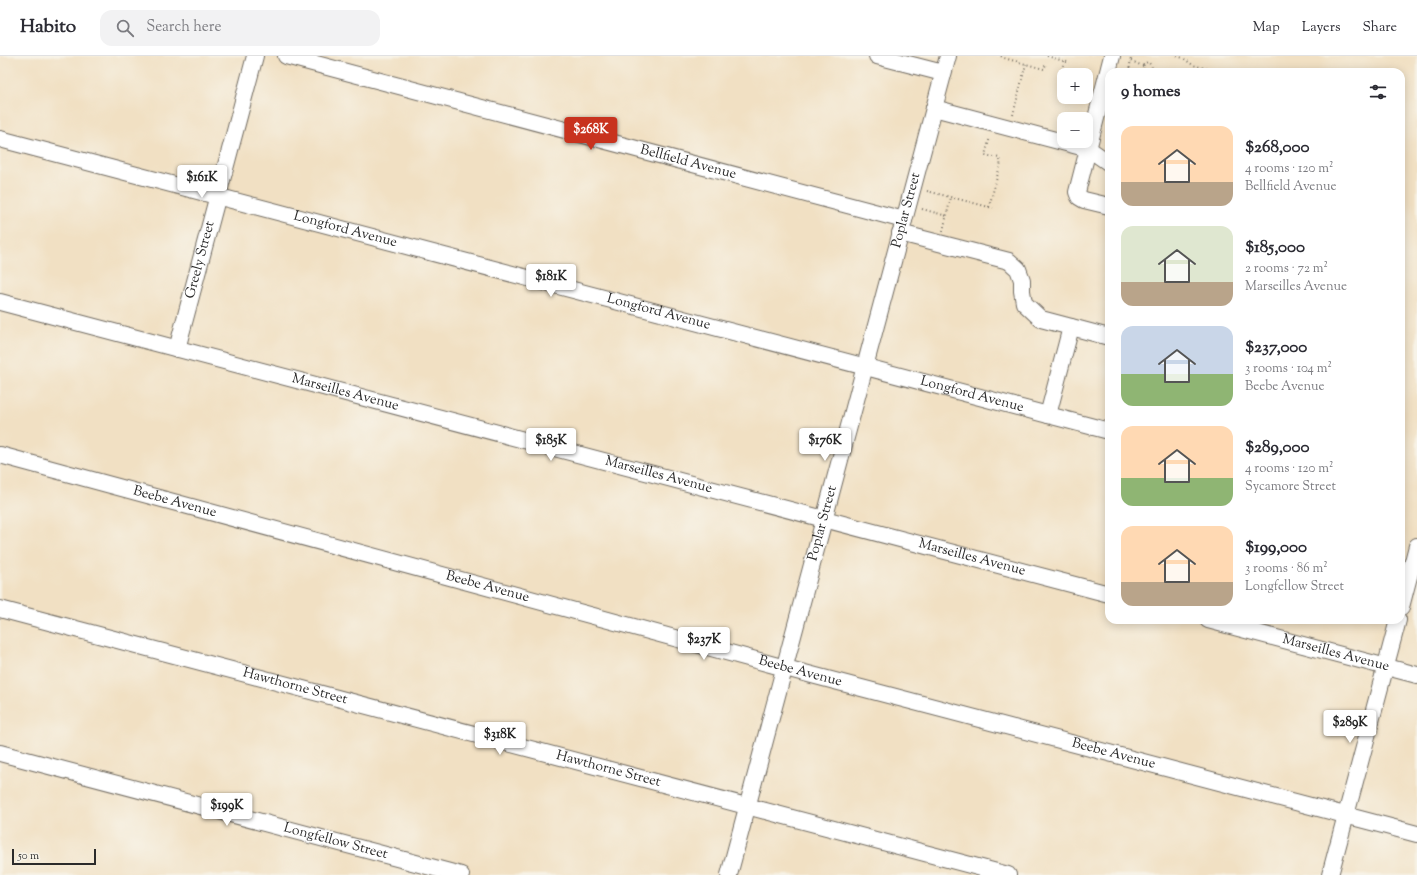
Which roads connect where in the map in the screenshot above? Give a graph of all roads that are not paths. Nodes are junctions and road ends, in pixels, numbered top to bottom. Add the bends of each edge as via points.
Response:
1 (255, 56) edge
2 (286, 56) edge
3 (877, 56) edge
4 (948, 56) edge
5 (1112, 56) edge
6 (1109, 68) edge
7 (943, 74) junction
8 (1105, 84) edge
9 (934, 108) junction
10 (0, 139) edge
11 (1089, 149) junction
12 (1105, 160) edge
13 (218, 196) junction
14 (1105, 205) edge
15 (902, 226) junction
16 (0, 302) edge
17 (1071, 328) junction
18 (1105, 337) edge
19 (177, 349) junction
20 (864, 366) junction
21 (1048, 415) junction
22 (1105, 430) edge
23 (0, 455) edge
24 (824, 519) junction
25 (1417, 546) edge
26 (1405, 592) edge
27 (1105, 593) edge
28 (0, 609) edge
29 (1223, 624) edge
30 (1397, 624) edge
31 (1385, 667) junction
32 (784, 668) junction
33 (1417, 675) edge
34 (0, 753) edge
35 (748, 806) junction
36 (1346, 815) junction
37 (1417, 834) edge
38 (462, 875) edge
39 (729, 875) edge
40 (1008, 875) edge
41 (1330, 875) edge

1 - 13 street, Greely Street
2 - 15 street, Bellfield Avenue
3 - 7 street
4 - 7 street, Poplar Street
5 - 6 street
7 - 9 street, Poplar Street
8 - 11 street
9 - 11 street
9 - 15 street, Poplar Street
10 - 13 street, Longford Avenue
11 - 12 street
11 - 14 street via 1077,192 1084,200
13 - 19 street, Greely Street
13 - 20 street, Longford Avenue
15 - 17 street, Bellfield Avenue via 1009,261 1018,269 1022,280 1024,303 1041,319
15 - 20 street, Poplar Street
16 - 19 street, Marseilles Avenue
17 - 18 street, Bellfield Avenue
17 - 21 street
19 - 24 street, Marseilles Avenue
20 - 21 street, Longford Avenue
20 - 24 street, Poplar Street
21 - 22 street, Longford Avenue
23 - 32 street, Beebe Avenue
24 - 27 street, Marseilles Avenue
24 - 32 street, Poplar Street
25 - 26 street
28 - 35 street, Hawthorne Street
29 - 31 street, Marseilles Avenue
30 - 31 street
31 - 33 street, Marseilles Avenue
31 - 36 street
32 - 35 street, Poplar Street
32 - 36 street, Beebe Avenue
34 - 38 street, Longfellow Street
35 - 39 street, Poplar Street
35 - 40 street, Hawthorne Street
36 - 37 street, Beebe Avenue
36 - 41 street

